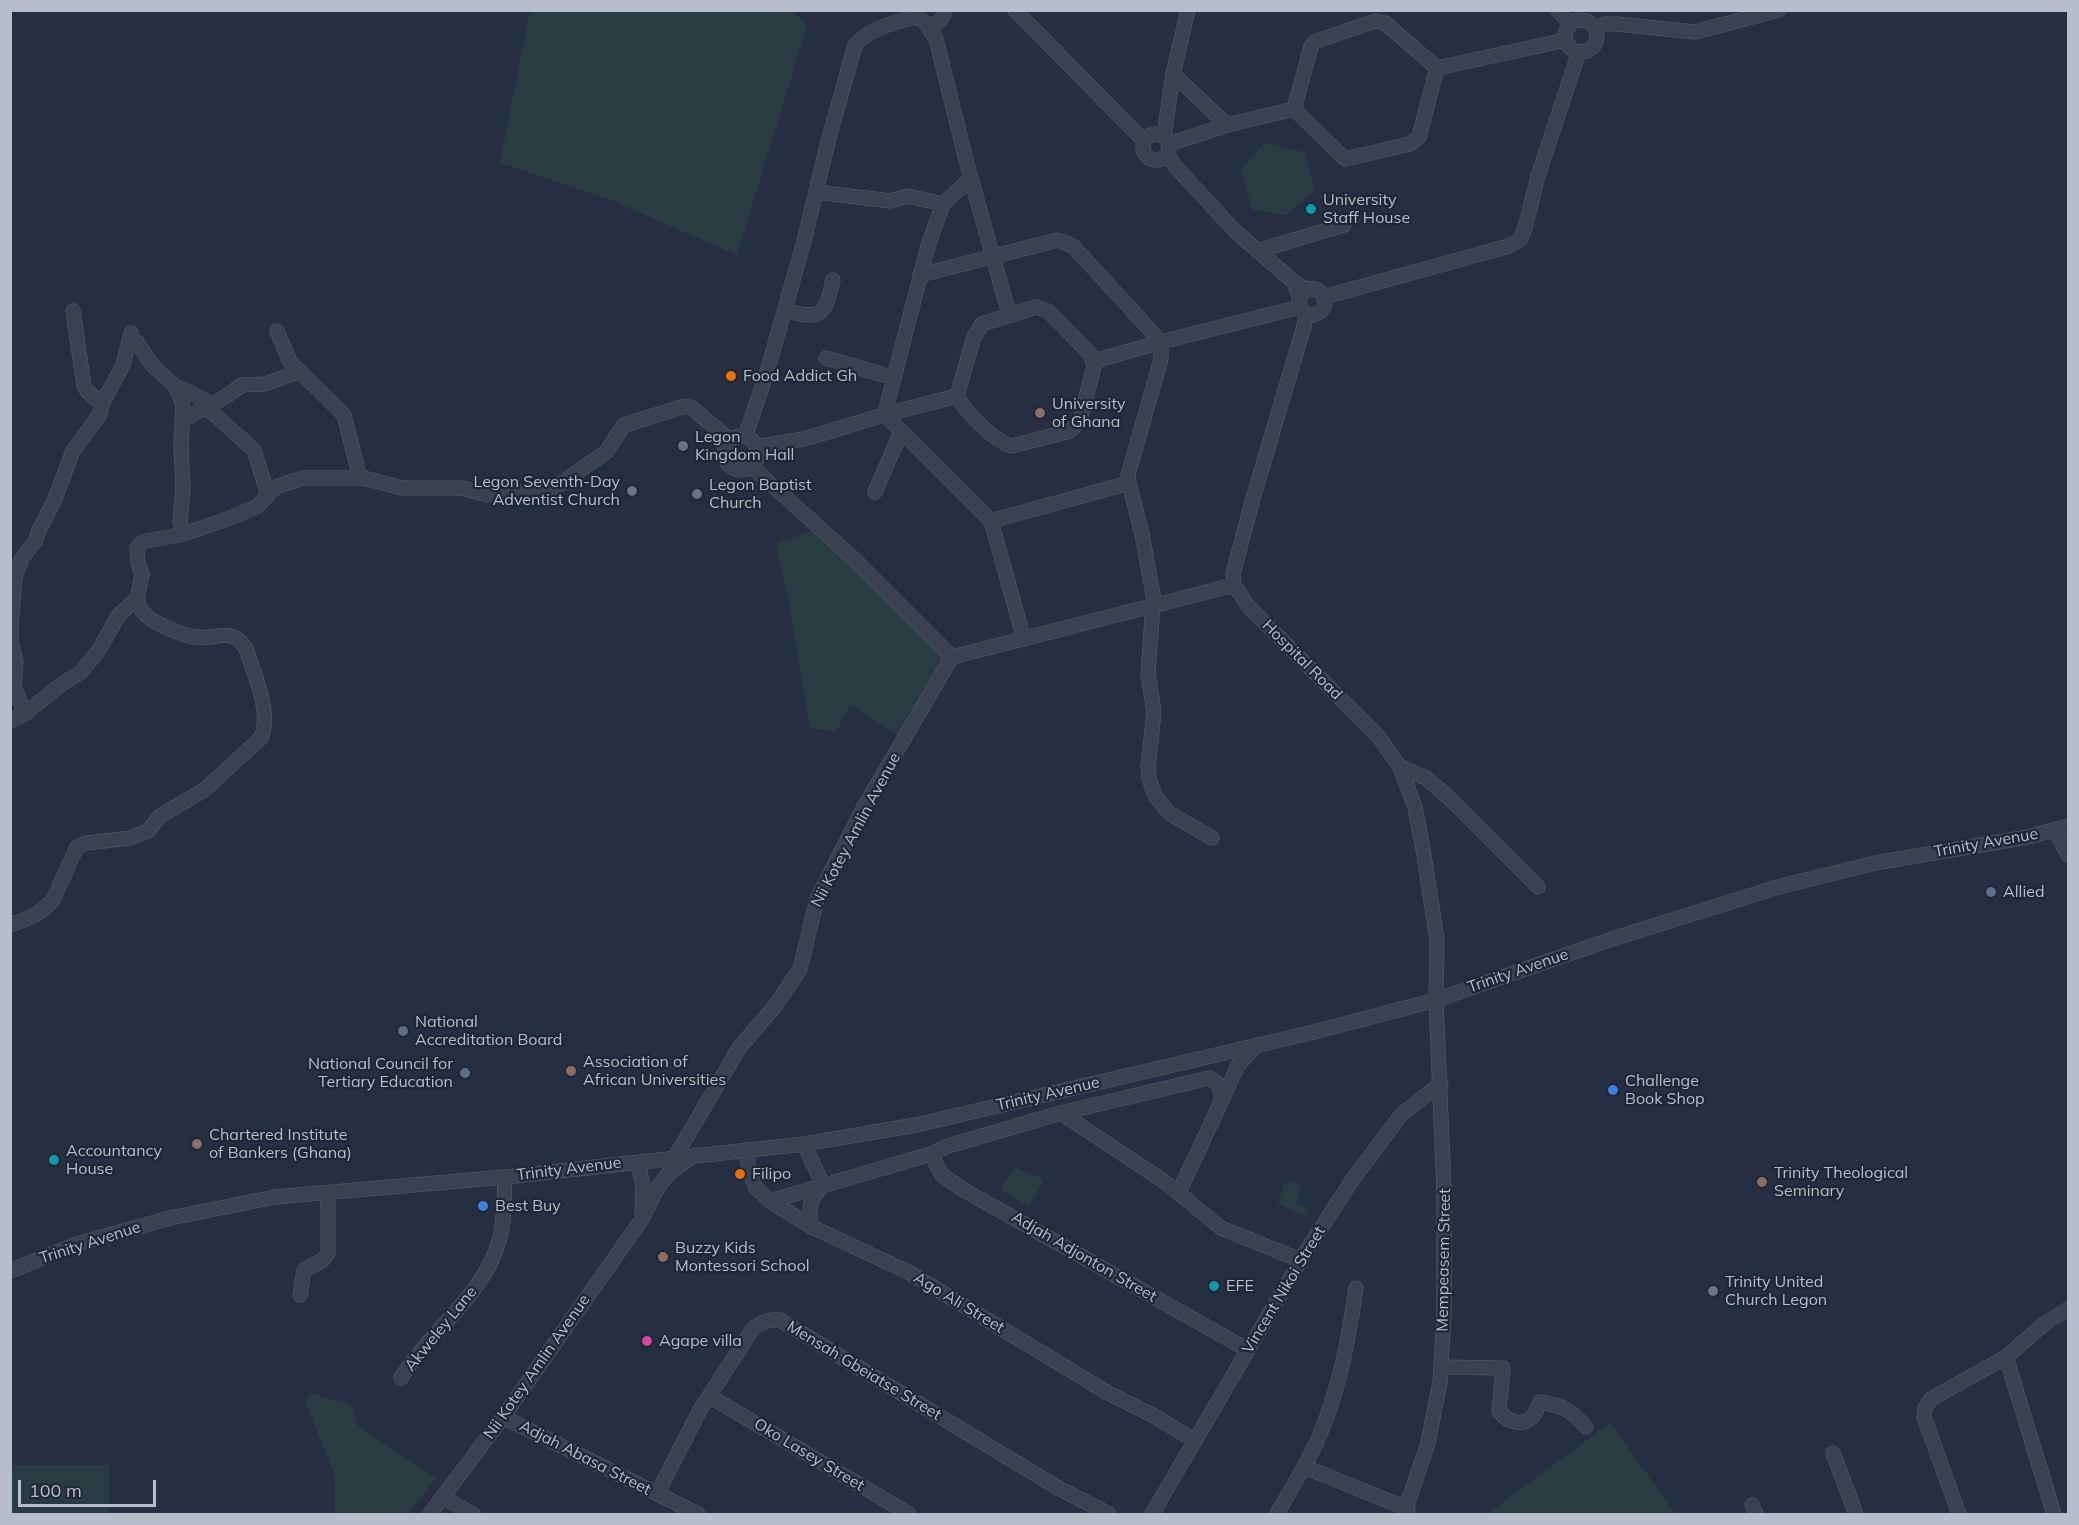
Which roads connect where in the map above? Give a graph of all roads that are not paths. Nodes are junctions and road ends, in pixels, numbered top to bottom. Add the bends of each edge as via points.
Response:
1 (1015, 10) edge
2 (1188, 10) edge
3 (1557, 10) edge
4 (1779, 10) edge
5 (934, 15) edge
6 (1592, 20) edge
7 (1571, 24) junction
8 (1566, 40) junction
9 (1579, 52) junction
10 (1437, 68) junction
11 (1173, 74) junction
12 (1294, 109) junction
13 (1227, 125) junction
14 (1161, 148) junction
15 (971, 178) junction
16 (816, 192) junction
17 (944, 204) junction
18 (1344, 225) dead end
19 (1257, 250) junction
20 (992, 255) junction
21 (920, 274) junction
22 (833, 280) dead end
23 (1324, 297) junction
24 (1305, 308) junction
25 (784, 310) junction
26 (73, 311) dead end
27 (1010, 315) junction
28 (277, 331) dead end
29 (1161, 342) junction
30 (826, 358) dead end
31 (1094, 361) junction
32 (300, 370) junction
33 (894, 378) junction
34 (176, 387) junction
35 (957, 396) junction
36 (102, 404) junction
37 (208, 405) junction
38 (887, 414) junction
39 (183, 420) junction
40 (901, 432) junction
41 (745, 437) junction
42 (730, 440) junction
43 (756, 447) junction
44 (751, 466) junction
45 (360, 478) junction
46 (1130, 483) junction
47 (875, 492) dead end
48 (268, 495) junction
49 (991, 521) junction
50 (184, 534) junction
51 (1234, 585) junction
52 (137, 597) junction
53 (1154, 605) junction
54 (1024, 639) junction
55 (952, 657) junction
56 (25, 714) junction
57 (10, 722) edge
58 (1400, 767) junction
59 (2068, 826) edge
60 (2055, 831) junction
61 (1212, 838) dead end
62 (2068, 855) edge
63 (1538, 887) dead end
64 (10, 925) edge
65 (1436, 1000) junction
66 (1257, 1045) junction
67 (1238, 1065) junction
68 (1213, 1080) junction
69 (1441, 1083) junction
70 (1221, 1102) junction
71 (1061, 1113) junction
72 (804, 1144) junction
73 (746, 1150) junction
74 (696, 1154) junction
75 (931, 1154) junction
76 (675, 1157) junction
77 (638, 1162) junction
78 (505, 1177) junction
79 (823, 1185) junction
80 (328, 1192) junction
81 (1179, 1192) junction
82 (770, 1201) junction
83 (642, 1219) junction
84 (812, 1227) junction
85 (1300, 1260) junction
86 (10, 1271) edge
87 (1356, 1288) dead end
88 (300, 1295) dead end
89 (2068, 1310) edge
90 (1248, 1350) junction
91 (2006, 1357) junction
92 (1441, 1367) junction
93 (401, 1378) dead end
94 (709, 1396) junction
95 (503, 1417) junction
96 (1586, 1427) dead end
97 (1194, 1440) junction
98 (1833, 1453) dead end
99 (1305, 1467) junction
100 (657, 1494) junction
101 (442, 1497) junction
102 (1406, 1512) edge
103 (430, 1515) edge
104 (473, 1515) edge
105 (698, 1515) edge
106 (909, 1515) edge
107 (1109, 1515) edge
108 (1152, 1515) edge
109 (1277, 1515) edge
110 (1856, 1515) edge
111 (1959, 1515) edge
112 (2054, 1515) edge

1 - 14 street via 1134,130
2 - 11 street
3 - 7 street
4 - 6 street via 1695,32
5 - 15 street via 936,39
5 - 16 street via 874,29 855,45
6 - 7 street
6 - 9 street via 1597,36 1594,45
7 - 8 street
8 - 9 street
8 - 10 street
9 - 23 street via 1520,240
10 - 12 street via 1384,23 1376,21 1314,42
10 - 12 street via 1419,137 1410,144 1345,159
11 - 13 street
11 - 14 street
12 - 13 street
13 - 14 street
14 - 19 street
15 - 17 street
15 - 20 street
16 - 17 street via 890,201 908,196
16 - 25 street
17 - 21 street
18 - 19 street
19 - 24 street via 1294,282
20 - 21 street
20 - 27 street
20 - 29 street via 1058,240 1066,242
21 - 33 street
22 - 25 street via 820,313
23 - 24 street via 1319,290
23 - 24 street via 1322,311
24 - 29 street
24 - 51 street via 1238,552
25 - 41 street
26 - 36 street via 84,386
27 - 31 street via 1036,307 1048,311
27 - 35 street via 982,324 978,330
28 - 32 street via 286,356
29 - 31 street
29 - 46 street via 1161,359 1128,475
30 - 33 street
31 - 35 street via 1076,426 1020,444 1002,443 966,411
32 - 37 street via 265,384 242,385
32 - 45 street via 344,415
33 - 38 street
34 - 36 street via 152,365 134,337
34 - 37 street
34 - 39 street
35 - 38 street
36 - 56 street via 100,414 73,451 54,501 15,577 11,626 16,662 14,686
37 - 39 street
37 - 48 street via 254,450
38 - 40 street
38 - 43 street via 804,440
39 - 50 street via 180,522
40 - 47 street
40 - 49 street
41 - 42 street
41 - 43 street
42 - 44 street via 725,448 728,464 736,469
42 - 45 street via 692,408 679,407 624,425 606,452 545,495 514,490 487,495 462,488 402,488
43 - 44 street via 757,457
44 - 55 street via 853,558
45 - 48 street via 303,478 278,486
46 - 49 street
46 - 53 street
48 - 50 street via 254,508
49 - 54 street
50 - 52 street via 142,542 137,548 142,575
51 - 53 street
51 - 58 street, Hospital Road via 1249,607 1378,736
52 - 56 street via 118,616 88,665
52 - 64 street via 142,612 158,624 194,637 230,635 241,641 263,702 261,738 204,790 160,816 148,831 77,847 47,907
53 - 54 street
53 - 61 street via 1148,674 1154,712 1149,778 1155,796 1169,813
54 - 55 street
55 - 76 street, Nii Kotey Amlin Avenue via 865,805 817,899 800,969 740,1048
56 - 57 street
58 - 63 street via 1426,778 1447,796
58 - 65 street, Hospital Road via 1415,807 1429,884 1437,940
59 - 60 street, Trinity Avenue
60 - 62 street
60 - 65 street, Trinity Avenue via 1875,863 1768,890
65 - 66 street, Trinity Avenue
65 - 69 street, Mempeasem Street
66 - 67 street
66 - 72 street, Trinity Avenue via 916,1125
67 - 68 street
67 - 70 street
68 - 70 street via 1222,1091
68 - 71 street
69 - 85 street, Vincent Nikoi Street via 1401,1115
69 - 92 street, Mempeasem Street
70 - 81 street
71 - 75 street
71 - 81 street
72 - 73 street, Trinity Avenue
72 - 79 street
73 - 74 street, Trinity Avenue
73 - 82 street, Ago Ali Street via 756,1188
74 - 76 street, Trinity Avenue
74 - 83 street, Nii Kotey Amlin Avenue via 658,1186
75 - 79 street
75 - 90 street, Adjah Adjonton Street via 942,1175 962,1190
76 - 77 street, Trinity Avenue
77 - 78 street, Trinity Avenue
77 - 83 street via 643,1186
78 - 80 street, Trinity Avenue
78 - 93 street, Akweley Lane via 502,1231 494,1256 475,1289 412,1360
79 - 82 street
79 - 84 street via 811,1199
80 - 86 street, Trinity Avenue via 275,1197 170,1218 77,1244
80 - 88 street via 328,1253 304,1270
81 - 85 street via 1221,1228
82 - 84 street, Ago Ali Street
83 - 95 street, Nii Kotey Amlin Avenue
84 - 97 street, Ago Ali Street via 910,1273 1108,1394
85 - 90 street, Vincent Nikoi Street
87 - 99 street via 1336,1388
89 - 91 street via 2044,1324
90 - 97 street, Vincent Nikoi Street
91 - 111 street via 1931,1400 1925,1408 1924,1417
91 - 112 street
92 - 96 street via 1503,1368 1499,1411 1504,1418 1517,1423 1528,1420 1535,1415 1540,1402 1563,1406
92 - 102 street, Mempeasem Street via 1428,1443
94 - 100 street, Mensah Gbeiatse Street
94 - 106 street, Oko Lasey Street
94 - 107 street, Mensah Gbeiatse Street via 758,1324 780,1320
95 - 100 street, Adjah Abasa Street
95 - 101 street, Nii Kotey Amlin Avenue
97 - 108 street, Vincent Nikoi Street
98 - 110 street
99 - 102 street
99 - 109 street
100 - 105 street, Adjah Abasa Street
101 - 103 street, Nii Kotey Amlin Avenue
101 - 104 street

